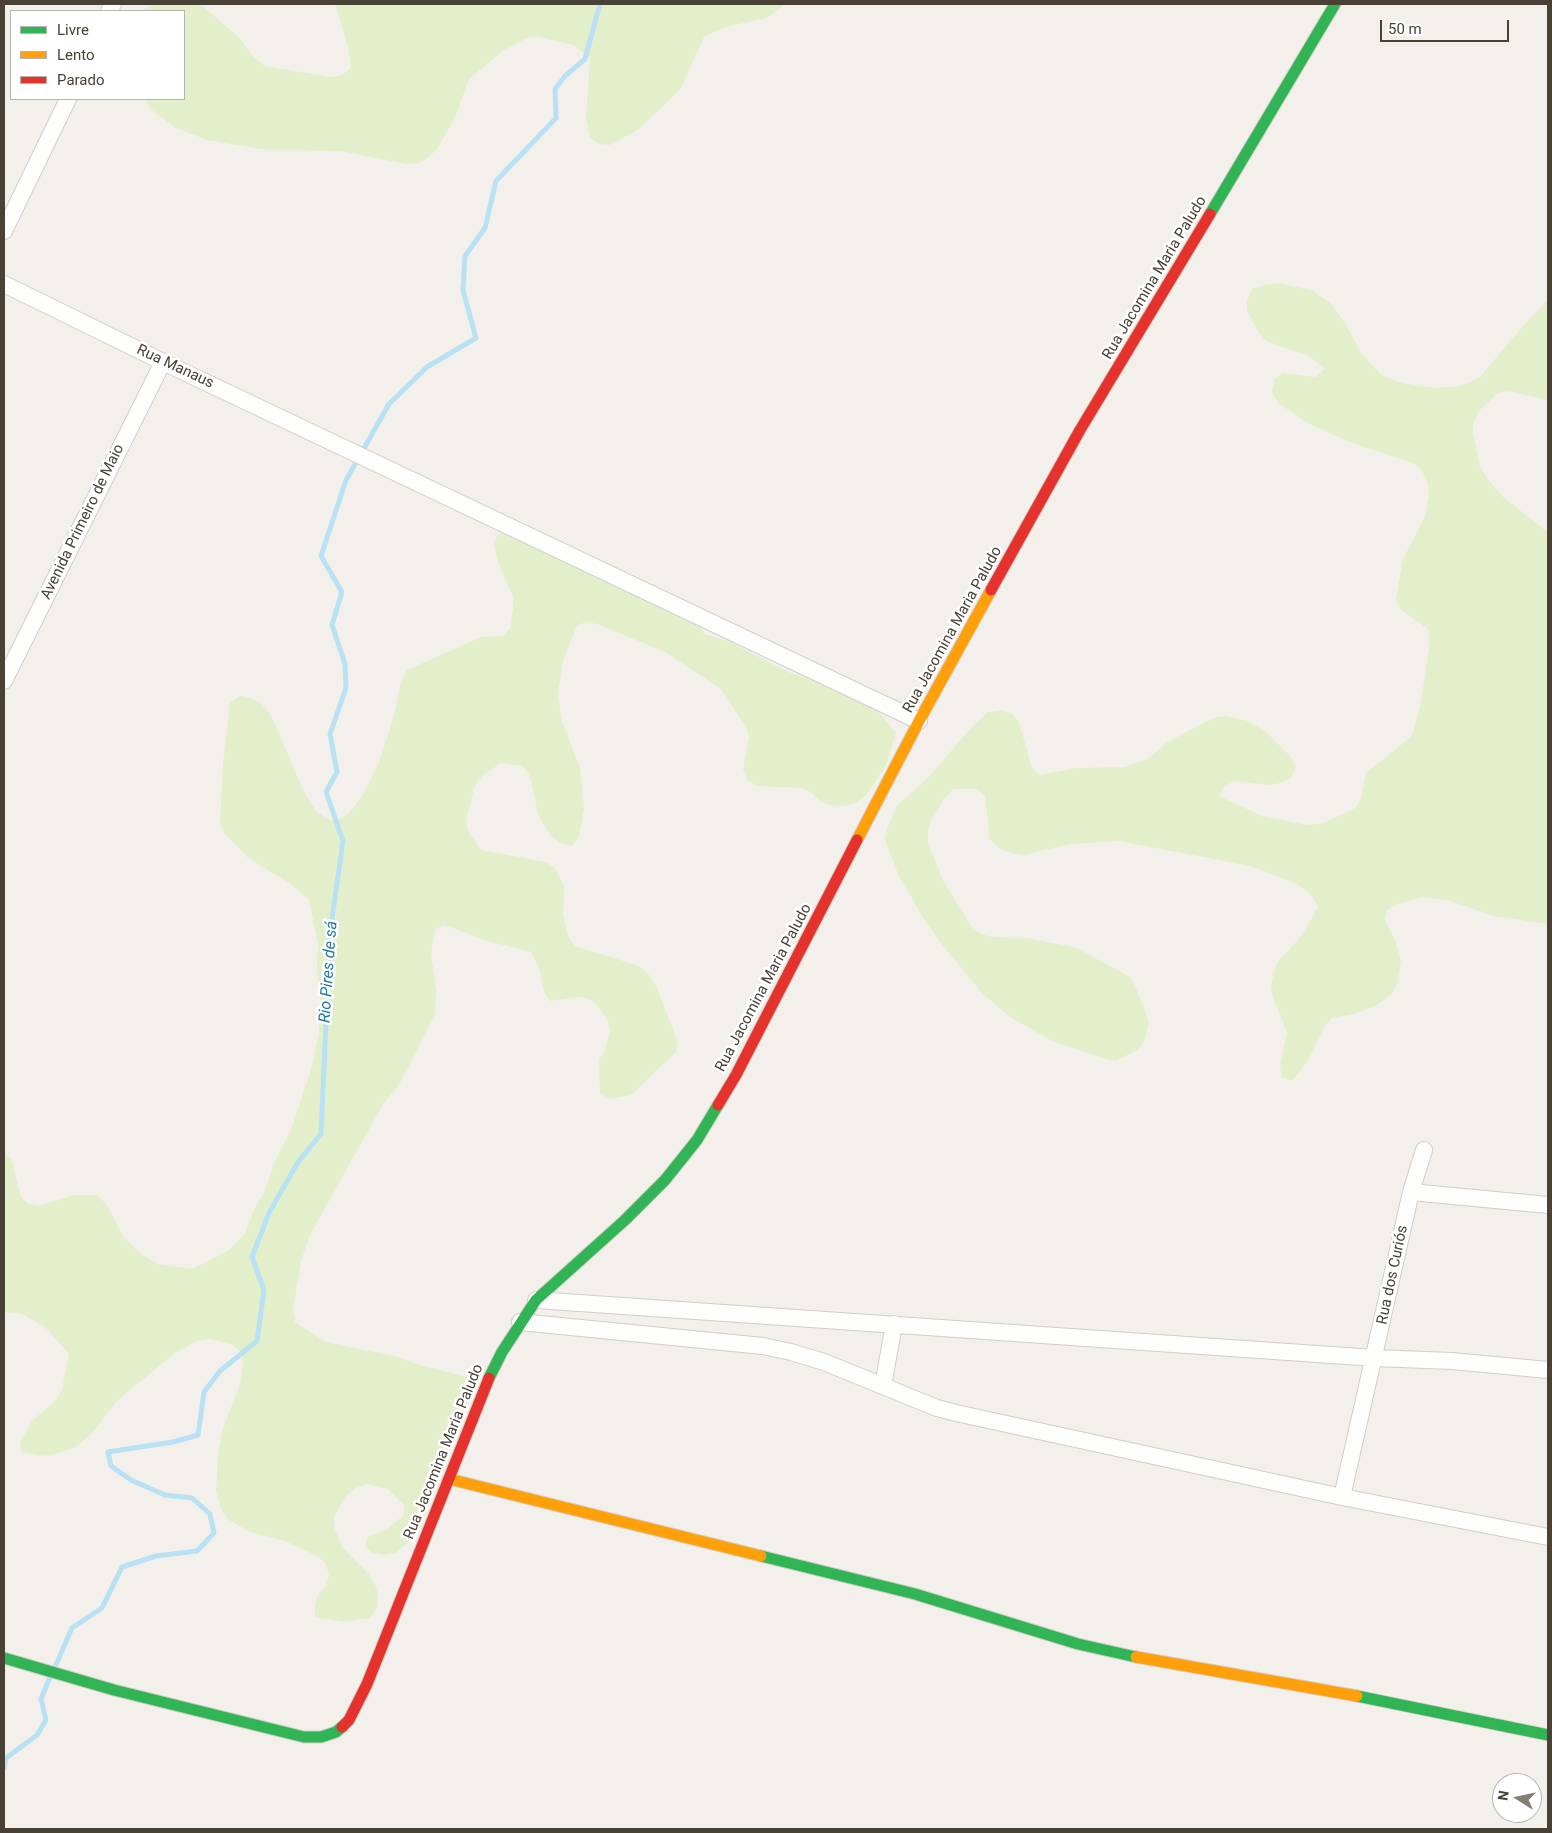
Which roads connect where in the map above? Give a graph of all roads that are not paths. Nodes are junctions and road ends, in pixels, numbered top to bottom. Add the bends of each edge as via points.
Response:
1 (1335, 4) edge
2 (68, 100) edge
3 (4, 231) edge
4 (4, 284) edge
5 (162, 362) junction
6 (4, 681) edge
7 (919, 721) junction
8 (1424, 1150) dead end
9 (1411, 1192) junction
10 (1548, 1205) edge
11 (536, 1300) junction
12 (520, 1322) junction
13 (894, 1324) junction
14 (1375, 1358) junction
15 (1548, 1370) edge
16 (883, 1386) junction
17 (449, 1478) junction
18 (1342, 1497) junction
19 (1548, 1537) edge
20 (4, 1658) edge
21 (1548, 1735) edge

1 - 7 street, Rua Jacomina Maria Paludo via 1080,430
2 - 3 street
4 - 5 street, Rua Manaus
5 - 6 street, Avenida Primeiro de Maio
5 - 7 street, Rua Manaus
7 - 11 street, Rua Jacomina Maria Paludo via 736,1075 697,1140 665,1180 625,1220
8 - 9 street, Rua dos Curiós
9 - 10 street
9 - 14 street, Rua dos Curiós
11 - 12 street, Rua Jacomina Maria Paludo
11 - 13 street
12 - 16 street via 763,1346 824,1362
12 - 17 street, Rua Jacomina Maria Paludo via 481,1395
13 - 14 street
13 - 16 street
14 - 15 street
14 - 18 street, Rua dos Curiós
16 - 18 street via 937,1408
17 - 20 street, Rua Jacomina Maria Paludo via 359,1702 349,1720 336,1732 304,1737 46,1672
17 - 21 street via 915,1594 1078,1644 1161,1663 1397,1703
18 - 19 street

